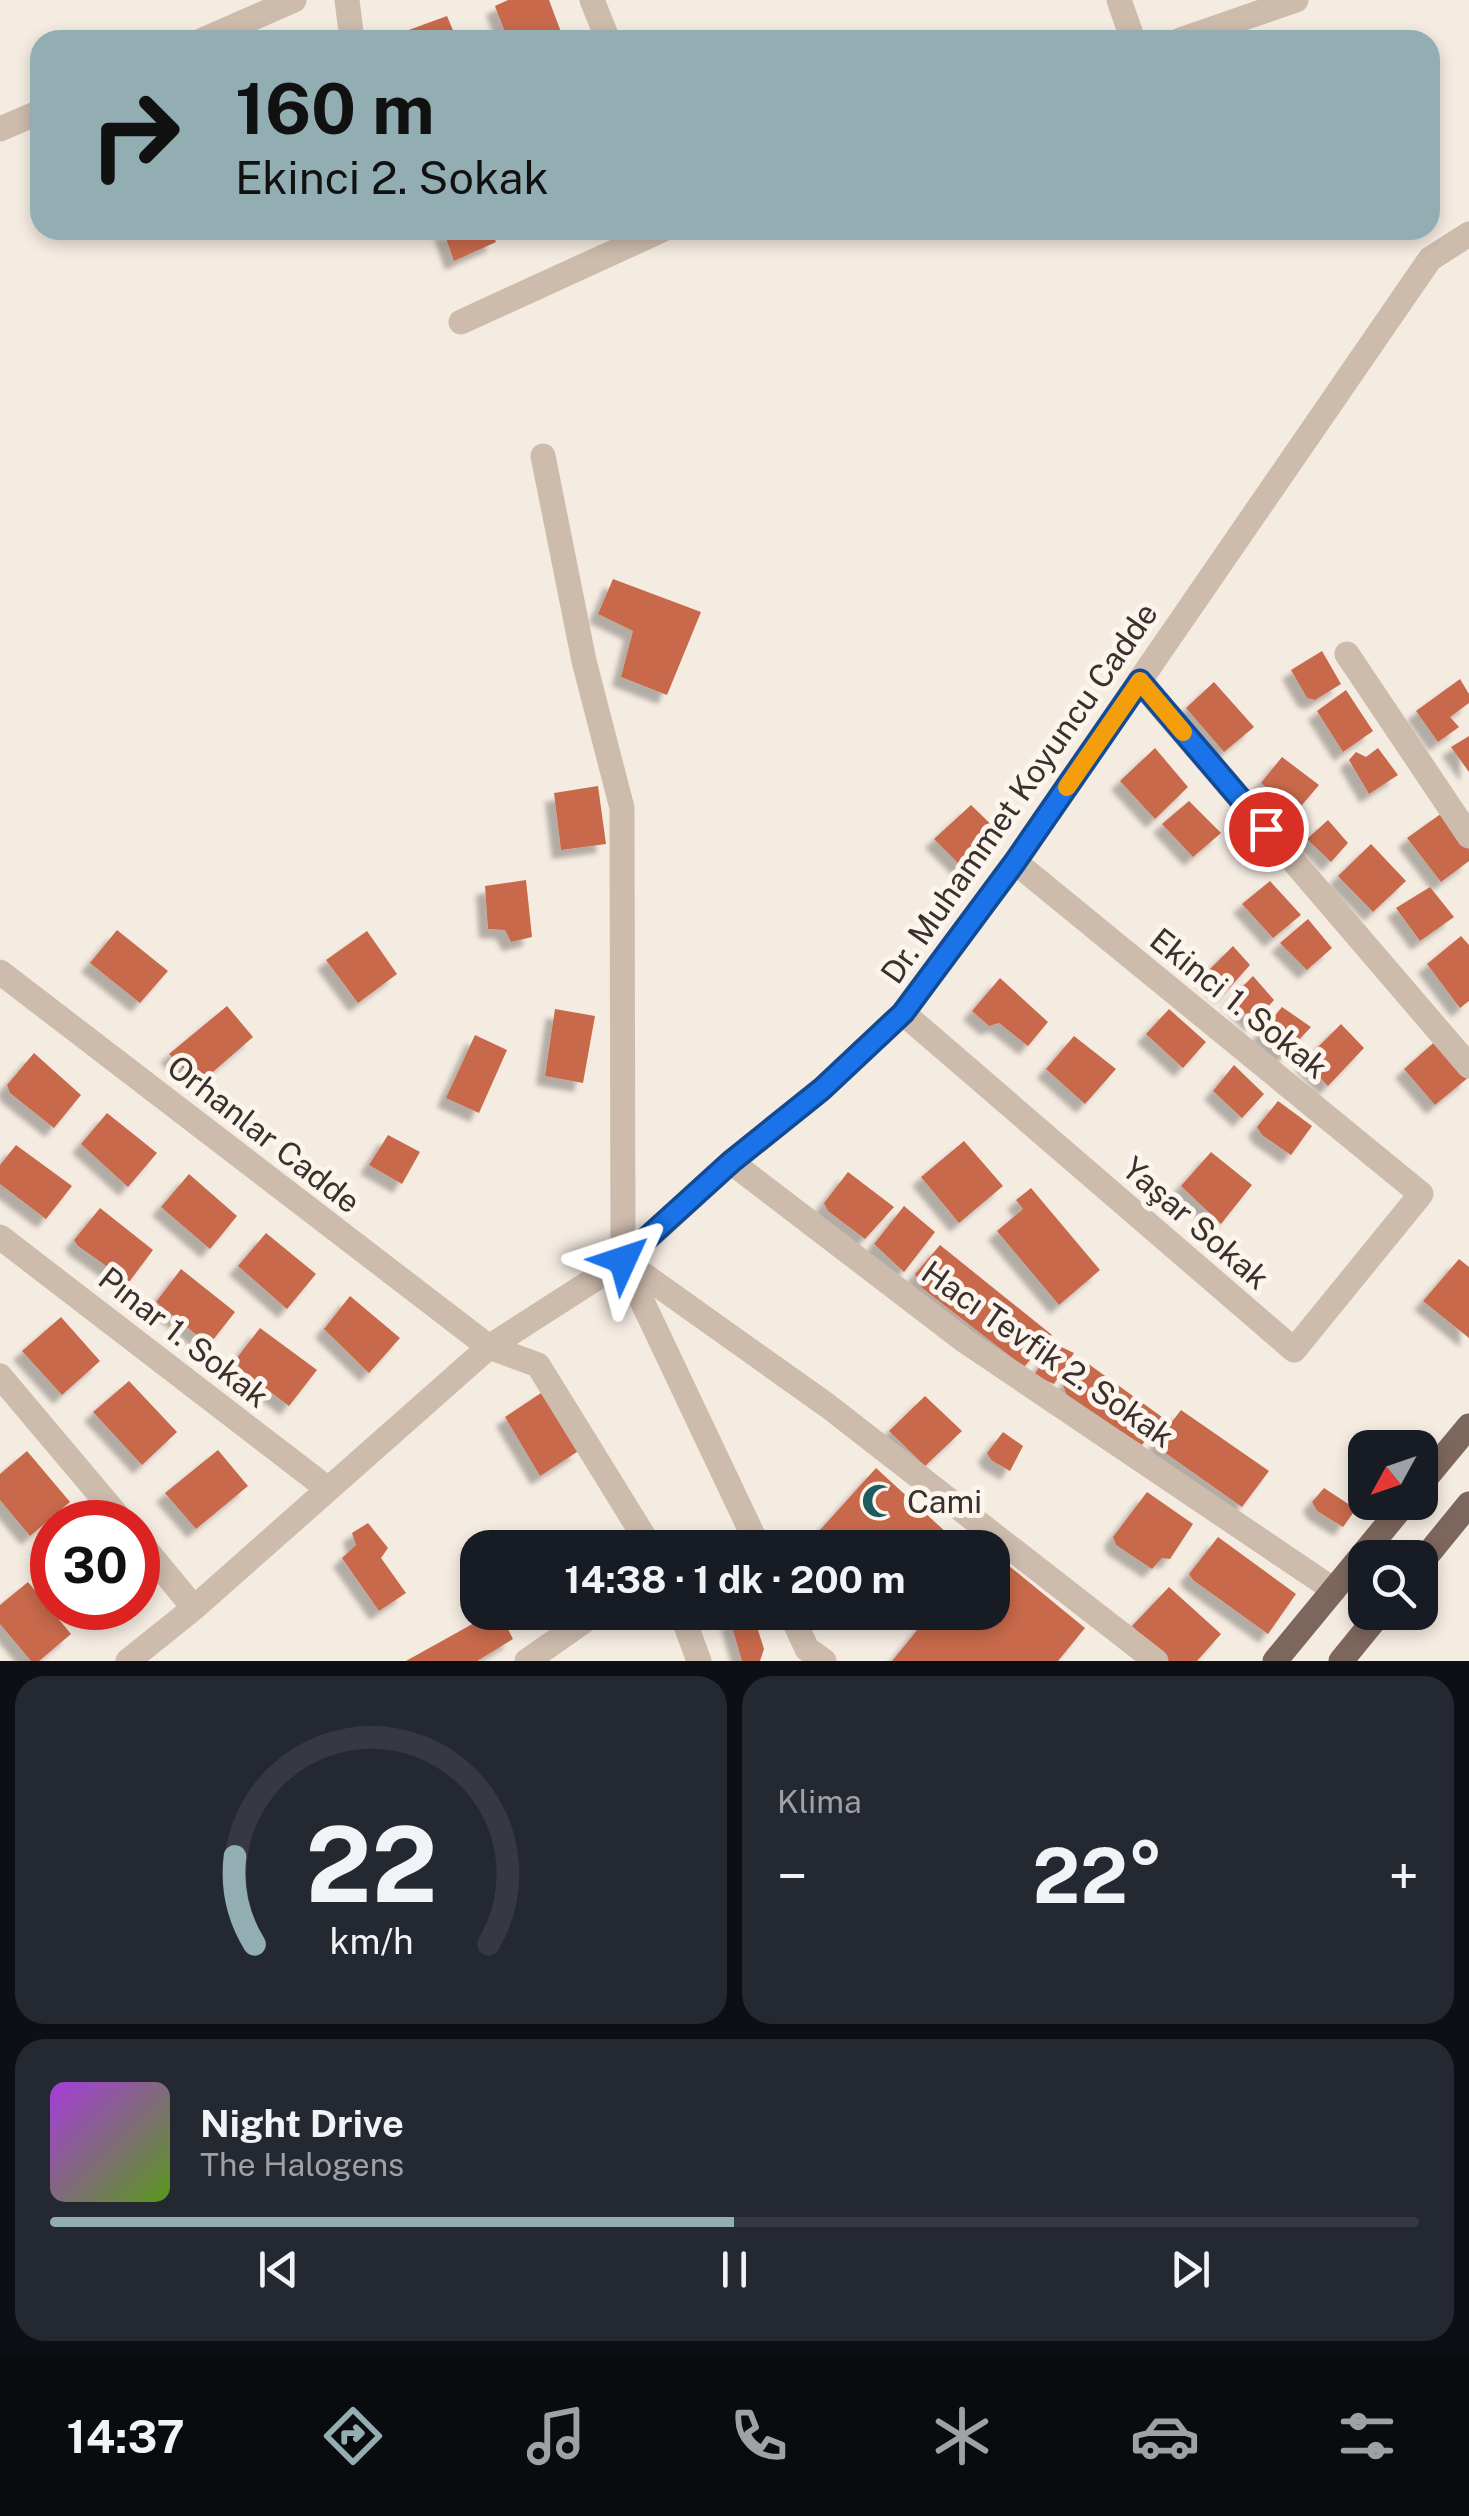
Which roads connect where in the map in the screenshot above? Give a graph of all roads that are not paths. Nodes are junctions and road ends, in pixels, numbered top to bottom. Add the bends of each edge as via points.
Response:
1 (294, 0) edge
2 (347, 0) edge
3 (592, 0) edge
4 (1118, 0) edge
5 (1296, 0) edge
6 (226, 30) edge
7 (351, 30) edge
8 (604, 30) edge
9 (1129, 30) edge
10 (1209, 30) edge
11 (30, 116) edge
12 (0, 129) edge
13 (1469, 234) edge
14 (640, 240) edge
15 (462, 322) dead end
16 (543, 456) dead end
17 (1348, 654) dead end
18 (1140, 681) junction
19 (1469, 836) edge
20 (1015, 862) junction
21 (0, 972) edge
22 (903, 1013) junction
23 (1469, 1066) edge
24 (731, 1162) junction
25 (1421, 1194) joint
26 (0, 1237) edge
27 (623, 1260) junction
28 (488, 1348) junction
29 (0, 1376) edge
30 (1469, 1426) edge
31 (1438, 1463) edge
32 (328, 1489) junction
33 (104, 1500) edge
34 (1469, 1504) edge
35 (1391, 1520) edge
36 (640, 1530) edge
37 (750, 1530) edge
38 (1438, 1542) edge
39 (160, 1567) edge
40 (1334, 1590) junction
41 (194, 1608) junction
42 (571, 1630) edge
43 (688, 1630) edge
44 (797, 1630) edge
45 (1366, 1630) edge
46 (808, 1657) edge
47 (128, 1661) edge
48 (527, 1661) edge
49 (700, 1661) edge
50 (1156, 1661) edge
51 (1275, 1661) edge
52 (1341, 1661) edge

1 - 6 street
2 - 7 street
3 - 8 street
4 - 9 street
5 - 10 street
11 - 12 street
13 - 18 street, Dr. Muhammet Koyuncu Cadde via 1430,259
14 - 15 street
16 - 27 street via 622,808
17 - 19 street
18 - 20 street, Dr. Muhammet Koyuncu Cadde
18 - 23 street
20 - 22 street, Dr. Muhammet Koyuncu Cadde
20 - 25 street, Ekinci 1. Sokak
21 - 28 street, Orhanlar Cadde
22 - 24 street, Dr. Muhammet Koyuncu Cadde
22 - 25 street, Yaşar Sokak via 1294,1350
24 - 27 street, Dr. Muhammet Koyuncu Cadde
24 - 40 street, Hacı Tevfik 2. Sokak via 965,1341
26 - 32 street, Pınar 1. Sokak
27 - 28 street, Dr. Muhammet Koyuncu Cadde
27 - 37 street
27 - 50 street via 828,1406
28 - 32 street, Dr. Muhammet Koyuncu Cadde
28 - 36 street, Orhanlar Cadde via 538,1365
29 - 33 street
30 - 31 main road
32 - 41 street, Dr. Muhammet Koyuncu Cadde
34 - 38 main road
35 - 40 main road
39 - 41 street
40 - 51 main road
41 - 47 street, Dr. Muhammet Koyuncu Cadde
42 - 48 street
43 - 49 street
44 - 46 street
45 - 52 main road

